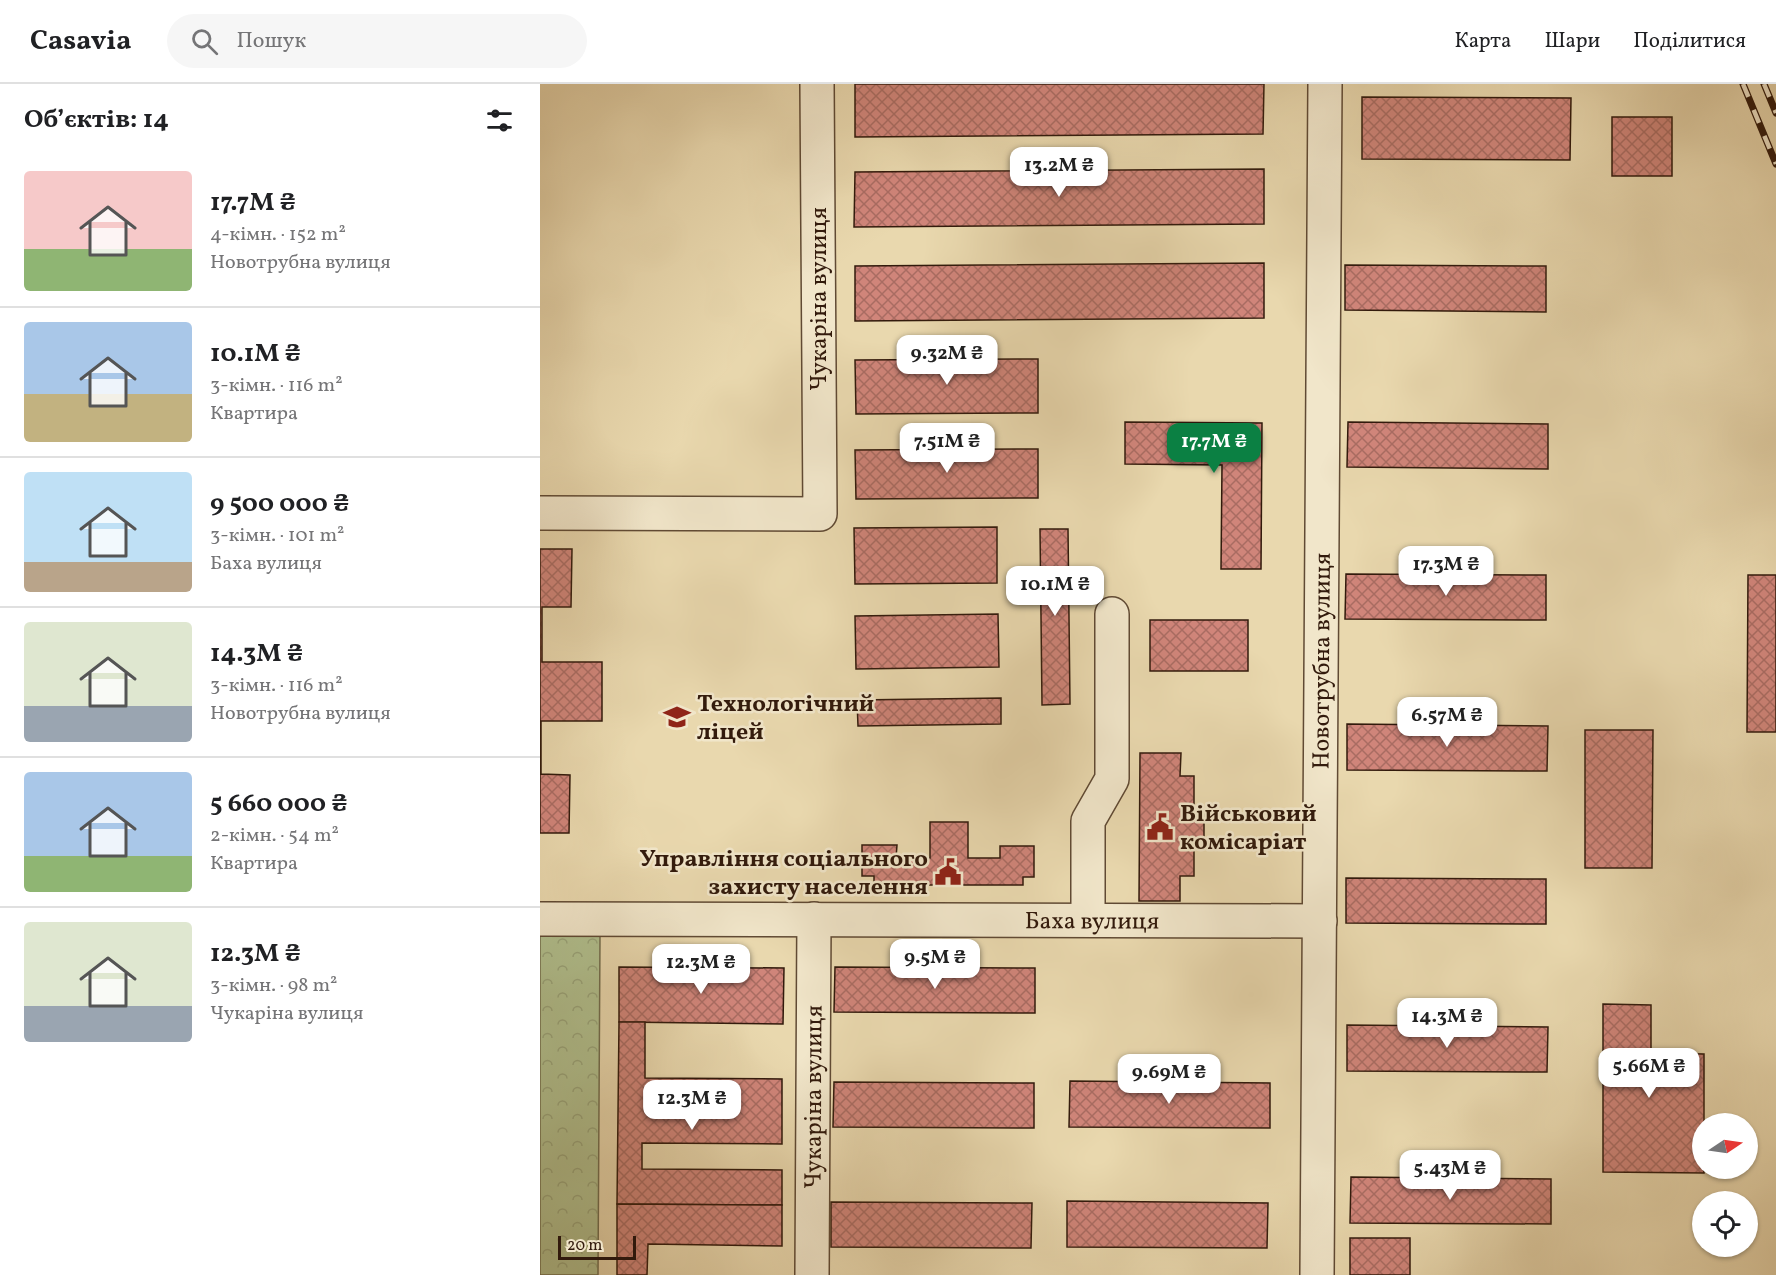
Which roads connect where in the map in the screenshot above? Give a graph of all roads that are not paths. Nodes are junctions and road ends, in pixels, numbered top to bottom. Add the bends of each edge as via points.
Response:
1 (817, 84) edge
2 (1325, 84) edge
3 (540, 513) edge
4 (1112, 614) dead end
5 (540, 919) edge
6 (814, 920) junction
7 (1088, 920) junction
8 (1320, 921) junction
9 (812, 1275) edge
10 (1317, 1275) edge

1 - 3 street, Чукаріна вулиця via 820,514
2 - 8 street, Новотрубна вулиця
4 - 7 street via 1112,779 1088,821
5 - 6 street, Баха вулиця
6 - 7 street, Баха вулиця
6 - 9 street, Чукаріна вулиця
7 - 8 street, Баха вулиця
8 - 10 street, Новотрубна вулиця

